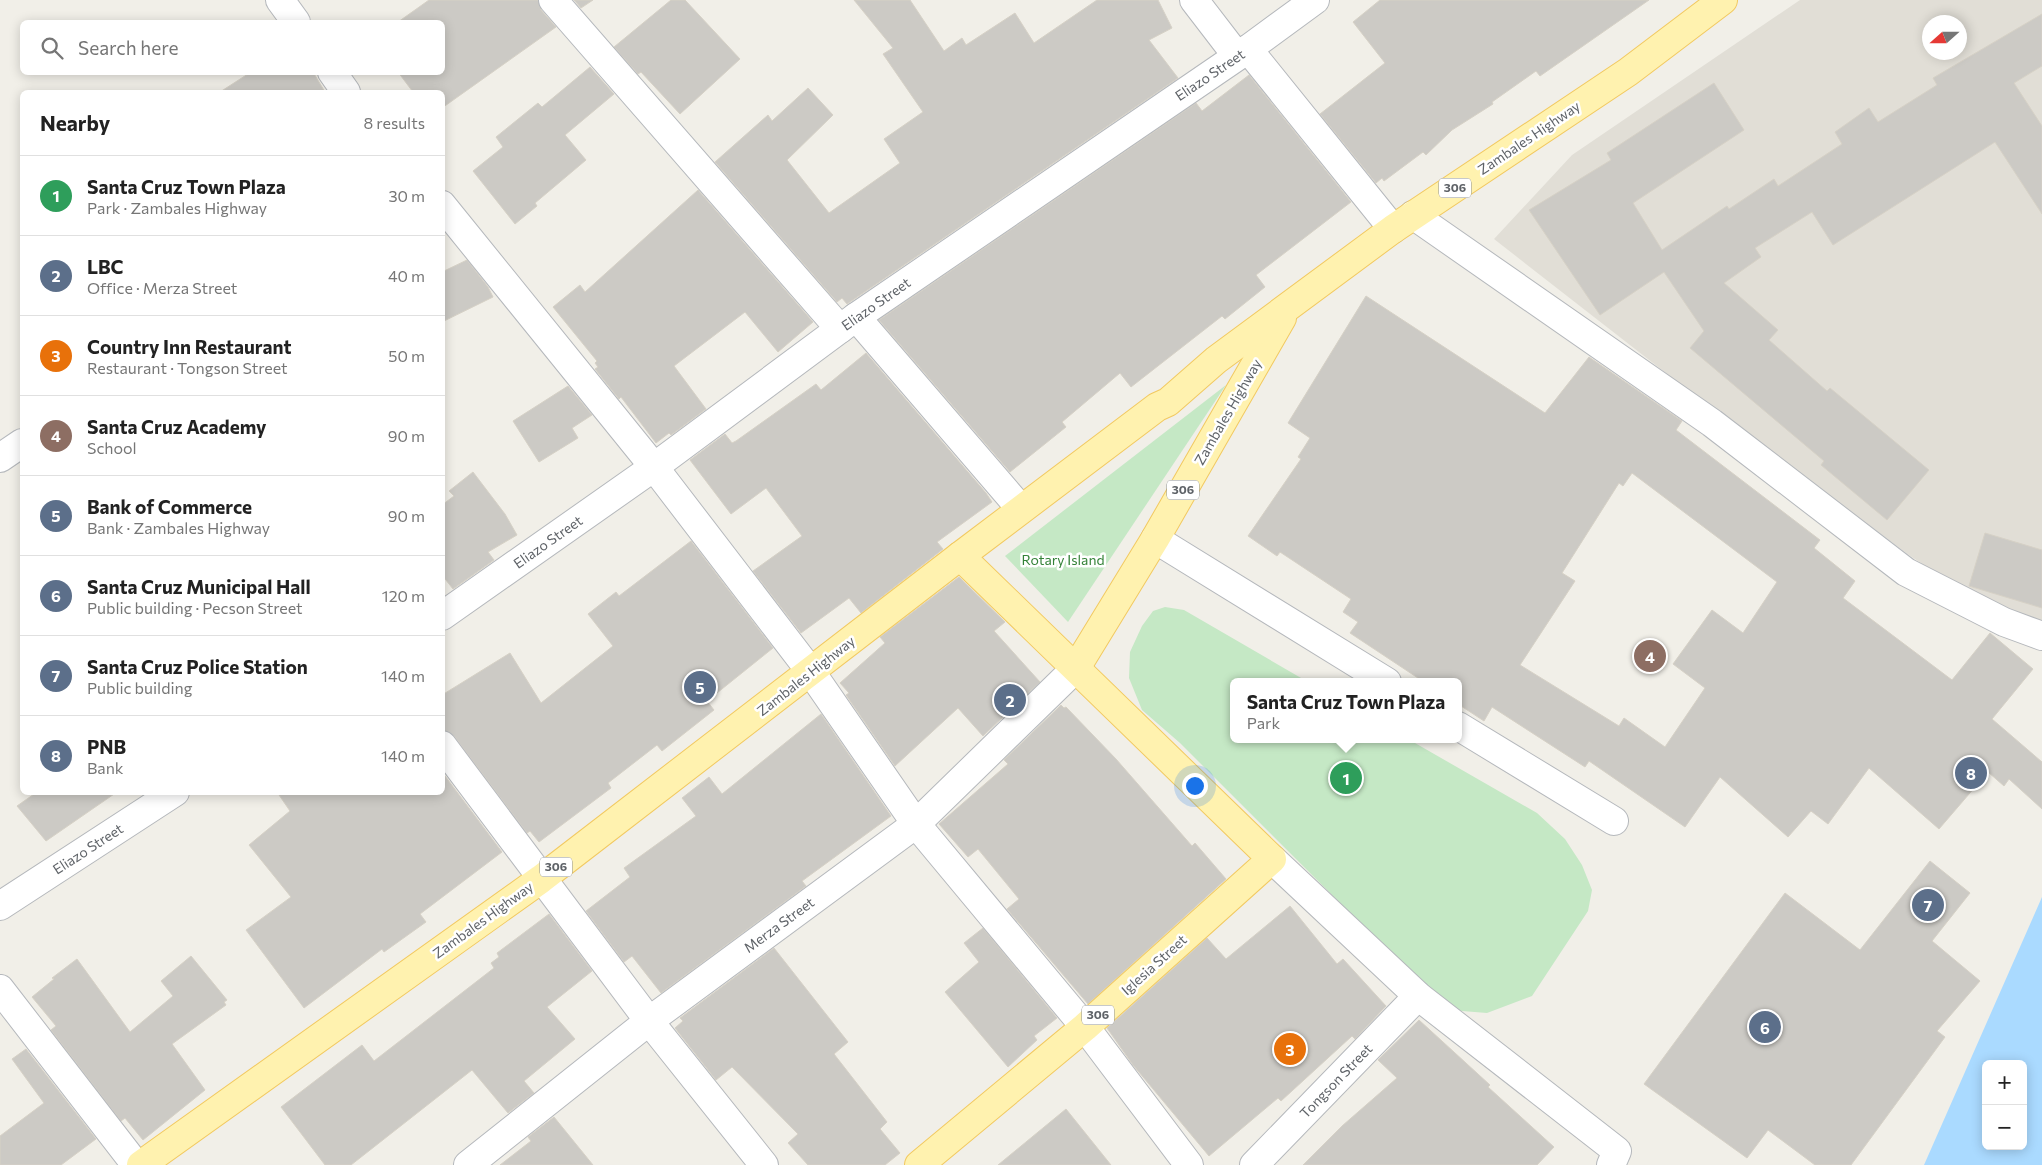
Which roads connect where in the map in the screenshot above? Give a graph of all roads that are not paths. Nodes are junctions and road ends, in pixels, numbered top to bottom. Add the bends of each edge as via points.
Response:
1 (280, 0) edge
2 (553, 0) edge
3 (1194, 0) edge
4 (1314, 0) edge
5 (1723, 0) edge
6 (295, 20) edge
7 (1243, 53) junction
8 (334, 75) edge
9 (345, 90) edge
10 (445, 210) edge
11 (1403, 222) junction
12 (1286, 310) junction
13 (848, 323) junction
14 (20, 444) edge
15 (0, 458) edge
16 (654, 467) junction
17 (1021, 509) junction
18 (1154, 539) junction
19 (960, 556) junction
20 (445, 614) edge
21 (2042, 636) edge
22 (1076, 668) junction
23 (812, 672) junction
24 (1380, 678) edge
25 (1462, 728) edge
26 (445, 750) edge
27 (170, 795) edge
28 (1614, 821) dead end
29 (916, 824) junction
30 (1272, 859) junction
31 (541, 879) junction
32 (0, 906) edge
33 (0, 989) edge
34 (1418, 996) junction
35 (649, 1021) junction
36 (1085, 1027) junction
37 (1614, 1158) edge
38 (136, 1165) edge
39 (141, 1165) edge
40 (468, 1165) edge
41 (764, 1165) edge
42 (919, 1165) edge
43 (1188, 1165) edge
44 (1254, 1165) edge

1 - 6 street
2 - 13 street
3 - 7 street
4 - 7 street, Eliazo Street
5 - 11 main road, Zambales Highway / 306 via 1628,72
7 - 11 street
7 - 13 street, Eliazo Street
8 - 9 street
10 - 16 street
11 - 12 main road, Zambales Highway / 306
11 - 21 street via 1712,424 1906,572 2004,622
12 - 17 main road, Zambales Highway / 306 via 1216,360 1168,402
12 - 18 main road, Zambales Highway / 306
13 - 16 street, Eliazo Street
13 - 17 street
14 - 15 street
16 - 20 street, Eliazo Street
16 - 23 street
17 - 19 main road, Zambales Highway / 306
18 - 22 main road, Zambales Highway / 306
18 - 24 street
19 - 22 main road
19 - 23 main road, Zambales Highway / 306
22 - 29 street, Merza Street
22 - 30 main road
23 - 29 street
23 - 31 main road, Zambales Highway / 306
25 - 28 street
26 - 31 street
27 - 32 street, Eliazo Street
29 - 35 street, Merza Street
29 - 36 street
30 - 34 street
30 - 36 main road, Iglesia Street / 306
31 - 35 street
31 - 39 main road, Zambales Highway / 306
33 - 38 street
34 - 37 street
34 - 44 street, Tongson Street
35 - 40 street, Merza Street
35 - 41 street
36 - 42 main road, Iglesia Street / 306
36 - 43 street

